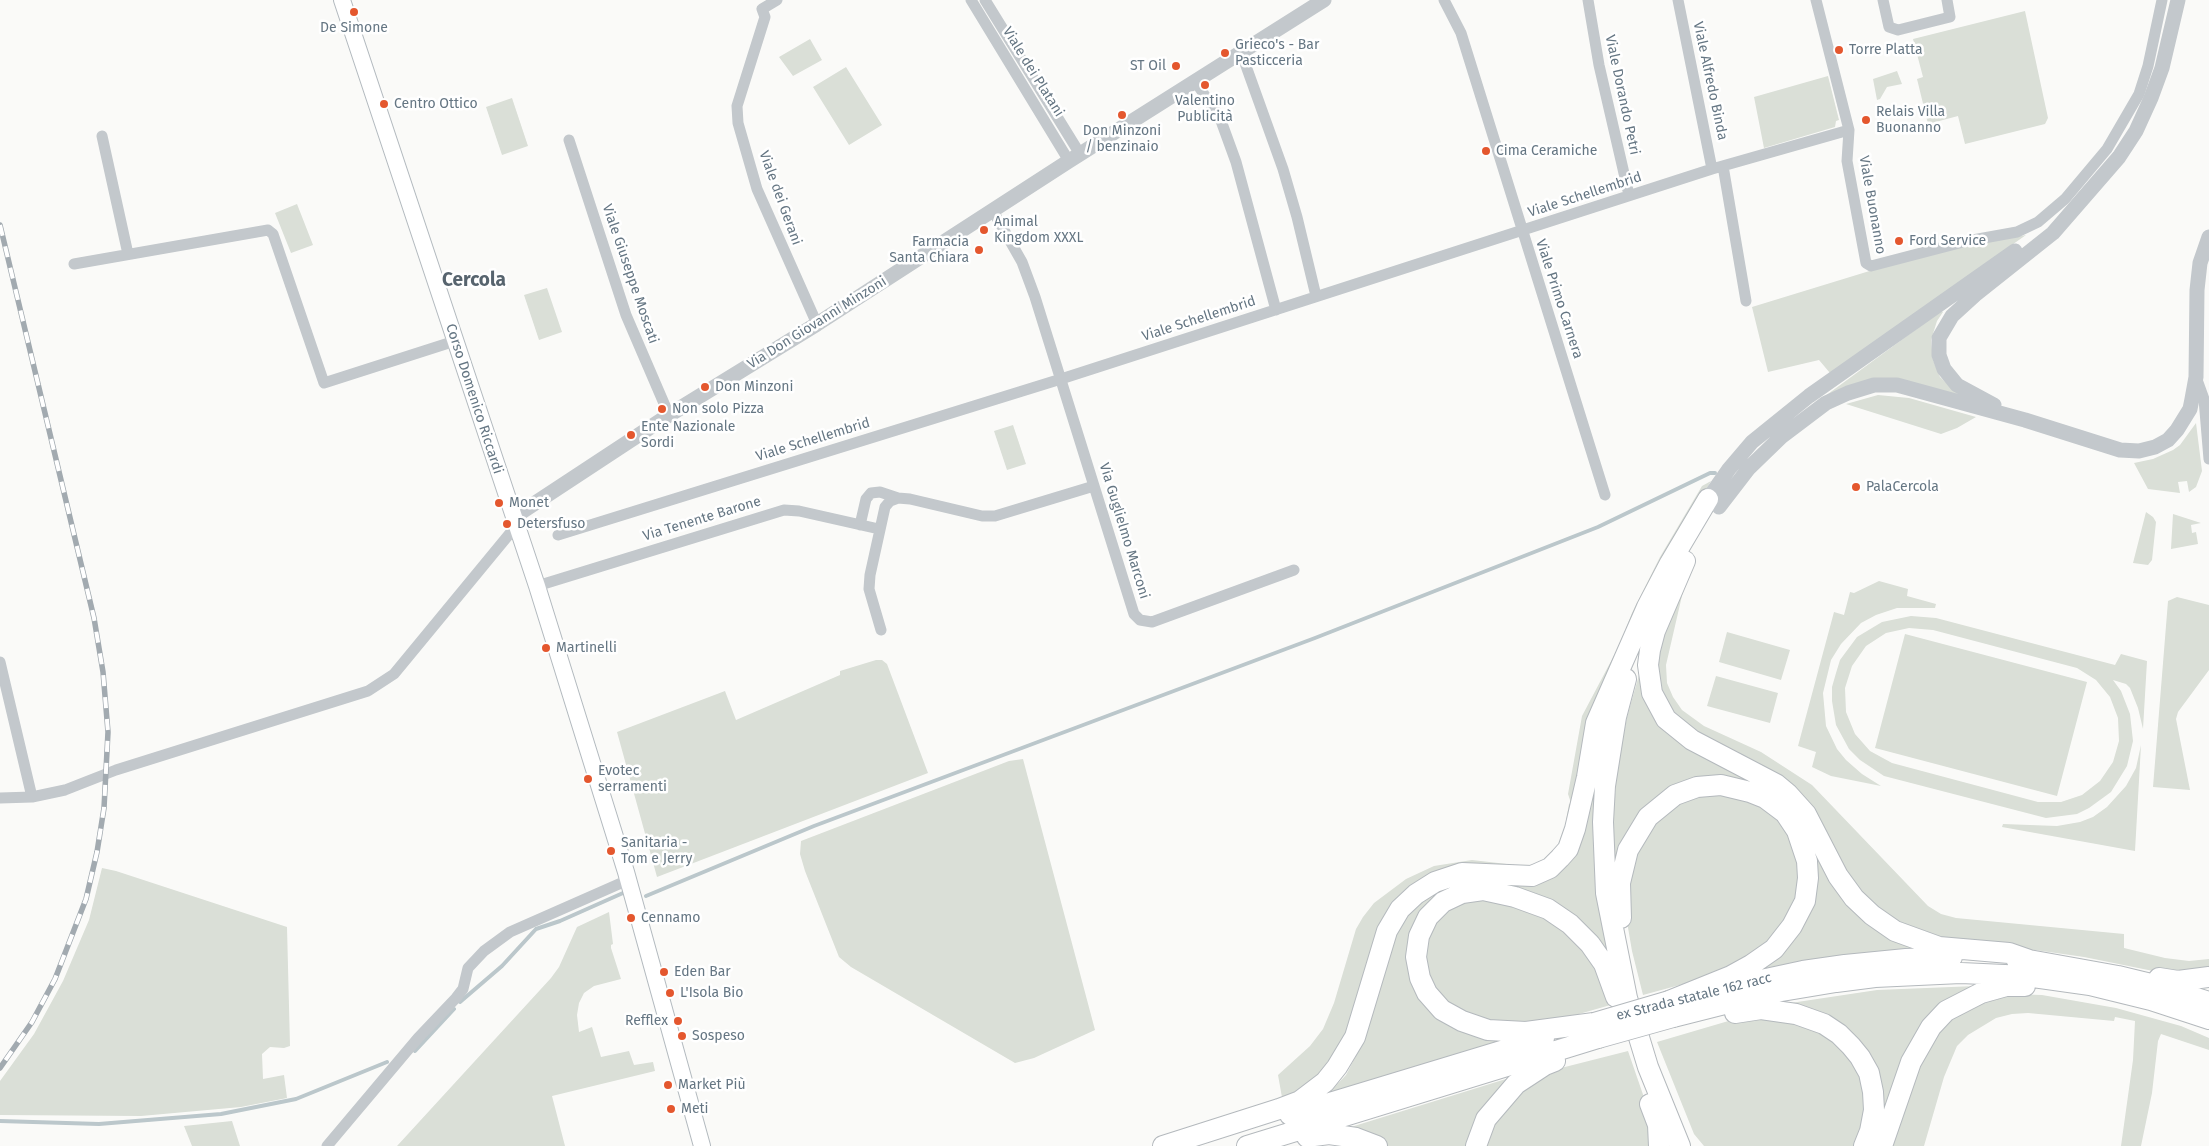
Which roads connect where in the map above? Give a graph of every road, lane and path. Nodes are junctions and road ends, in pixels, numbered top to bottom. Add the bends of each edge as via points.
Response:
1 (342, 0) edge
2 (777, 0) edge
3 (970, 0) edge
4 (985, 0) edge
5 (1324, 0) edge
6 (1444, 0) edge
7 (1588, 0) edge
8 (1678, 0) edge
9 (1816, 0) edge
10 (1883, 0) edge
11 (1947, 0) edge
12 (2162, 0) edge
13 (2178, 0) edge
14 (1241, 52) junction
15 (1195, 81) junction
16 (1849, 130) junction
17 (102, 136) dead end
18 (569, 140) dead end
19 (1075, 157) junction
20 (1718, 167) junction
21 (1629, 195) junction
22 (2076, 209) junction
23 (993, 211) junction
24 (1522, 231) junction
25 (2209, 237) edge
26 (128, 254) junction
27 (74, 264) dead end
28 (1316, 296) junction
29 (1746, 301) dead end
30 (1276, 310) junction
31 (817, 324) junction
32 (455, 341) junction
33 (2196, 377) junction
34 (1061, 379) junction
35 (669, 416) junction
36 (2025, 420) junction
37 (2209, 458) edge
38 (1094, 486) junction
39 (1605, 494) dead end
40 (898, 498) junction
41 (1714, 503) junction
42 (515, 522) junction
43 (860, 525) junction
44 (879, 529) junction
45 (558, 535) dead end
46 (1685, 561) junction
47 (1294, 570) dead end
48 (537, 586) junction
49 (1647, 607) junction
50 (881, 630) dead end
51 (1635, 650) junction
52 (0, 662) edge
53 (0, 798) edge
54 (32, 798) junction
55 (628, 880) junction
56 (2029, 960) junction
57 (2073, 967) junction
58 (2209, 977) edge
59 (2112, 990) junction
60 (1627, 998) junction
61 (2150, 1000) junction
62 (2209, 1002) edge
63 (1671, 1009) junction
64 (2209, 1018) edge
65 (1596, 1030) junction
66 (2209, 1032) edge
67 (1640, 1039) junction
68 (1648, 1067) junction
69 (1301, 1106) junction
70 (698, 1145) edge
71 (327, 1146) edge
72 (1164, 1146) edge
73 (1192, 1146) edge
74 (1249, 1146) edge
75 (1266, 1146) edge
76 (1377, 1146) edge
77 (1476, 1146) edge
78 (1658, 1146) edge
79 (1680, 1146) edge
80 (1696, 1146) edge
81 (1864, 1146) edge
82 (1882, 1146) edge

1 - 32 main road, Corso Domenico Riccardi
2 - 31 street, Viale dei Gerani via 762,9 765,17 737,106 738,123 757,189
3 - 19 street, Viale dei Platani
4 - 19 street, Viale dei Platani
5 - 14 street, Via Don Giovanni Minzoni
6 - 24 street, Viale Primo Carnera via 1461,33
7 - 21 street, Viale Dorando Petri
8 - 20 street, Viale Alfredo Binda
9 - 16 street, Viale Buonanno
10 - 11 street via 1889,27 1898,30 1950,17
12 - 16 street, Viale Buonanno via 2148,66 2138,94 2107,150 2065,199 2038,222 2017,232 1967,241 1871,266 1866,263 1847,161
13 - 22 street via 2162,68 2136,131
14 - 15 street, Via Don Giovanni Minzoni
14 - 28 street via 1292,198
15 - 19 street, Via Don Giovanni Minzoni
15 - 30 street via 1220,118 1230,144
16 - 20 street, Viale Schellembrid
17 - 26 street
18 - 35 street, Viale Giuseppe Moscati via 626,315
19 - 23 street, Via Don Giovanni Minzoni
20 - 21 street, Viale Schellembrid
20 - 29 street, Viale Alfredo Binda
21 - 24 street, Viale Schellembrid
22 - 36 street via 2053,233 1952,316 1939,338 1939,355 1944,369 1957,385
22 - 41 street via 1809,396 1752,442 1729,469
23 - 31 street, Via Don Giovanni Minzoni
23 - 34 street, Via Guglielmo Marconi via 1029,278
24 - 28 street, Viale Schellembrid
24 - 39 street, Viale Primo Carnera
25 - 33 street via 2200,263
26 - 27 street
26 - 32 street via 270,231 324,383
28 - 30 street, Viale Schellembrid
30 - 34 street, Viale Schellembrid
31 - 35 street, Via Don Giovanni Minzoni
32 - 42 main road, Corso Domenico Riccardi
33 - 36 street via 2185,418 2168,440 2155,447 2139,451 2120,450
33 - 37 street via 2204,399
34 - 38 street, Via Guglielmo Marconi
34 - 45 street, Viale Schellembrid
35 - 42 street, Via Don Giovanni Minzoni
36 - 41 street via 1897,386 1874,385 1826,404 1781,437
38 - 40 street via 995,516
38 - 47 street, Via Guglielmo Marconi via 1134,614 1140,620 1152,622
40 - 43 street via 880,492 871,493 866,499
40 - 44 street via 885,507
41 - 46 highway
41 - 49 highway via 1670,563
42 - 48 main road, Corso Domenico Riccardi
42 - 54 street via 394,674 368,690
43 - 44 street, Via Tenente Barone
43 - 48 street, Via Tenente Barone via 784,510
44 - 50 street via 869,589
46 - 51 highway
46 - 56 highway via 1655,631 1648,666 1652,694 1666,719 1692,740 1776,784 1788,794 1806,814 1838,876 1854,898 1895,931 1939,947 2009,953
48 - 55 main road, Corso Domenico Riccardi
49 - 51 highway
49 - 69 highway via 1596,723 1587,777 1568,849 1550,868 1532,876 1462,873 1435,882 1400,909 1387,931 1355,1037 1337,1067
51 - 60 highway via 1611,741 1603,822 1606,893
52 - 54 street
53 - 54 street
55 - 70 main road, Corso Domenico Riccardi
55 - 71 street via 510,932 484,951 468,968 463,989 456,998
56 - 57 highway, ex Strada statale 162 racc
56 - 63 highway, ex Strada statale 162 racc via 1953,957 1845,965 1751,982
57 - 58 highway via 2136,972 2178,980
57 - 62 highway, ex Strada statale 162 racc via 2156,985
59 - 61 highway, ex Strada statale 162 racc
59 - 63 highway, ex Strada statale 162 racc via 2026,976 1920,974 1800,987
59 - 82 highway via 2006,986 1981,993 1946,1011 1918,1046
60 - 63 highway via 1628,958 1620,883 1628,850 1648,817 1675,795 1697,787 1736,787 1765,798 1785,813 1797,831 1807,861 1805,901 1792,926 1774,948 1751,965
60 - 67 highway
61 - 64 highway, ex Strada statale 162 racc
61 - 66 highway via 2164,1014
63 - 65 highway, ex Strada statale 162 racc, bridge
63 - 81 highway via 1761,1009 1796,1014 1824,1024 1839,1034 1860,1057 1869,1073 1874,1110
65 - 67 highway via 1488,1030 1442,1010 1427,993 1416,957 1419,936 1428,917 1443,902 1462,893 1483,890 1548,909 1570,924 1590,944 1604,964 1620,1009
65 - 69 highway, ex Strada statale 162 racc
65 - 74 highway, ex Strada statale 162 racc
65 - 77 highway via 1572,1055 1545,1065 1516,1084 1486,1120
67 - 68 highway
67 - 80 highway via 1662,1076 1684,1131
68 - 78 highway via 1650,1103 1658,1125
68 - 79 highway
69 - 72 highway
69 - 73 highway, ex Strada statale 162 racc
75 - 76 highway via 1329,1134 1356,1138

